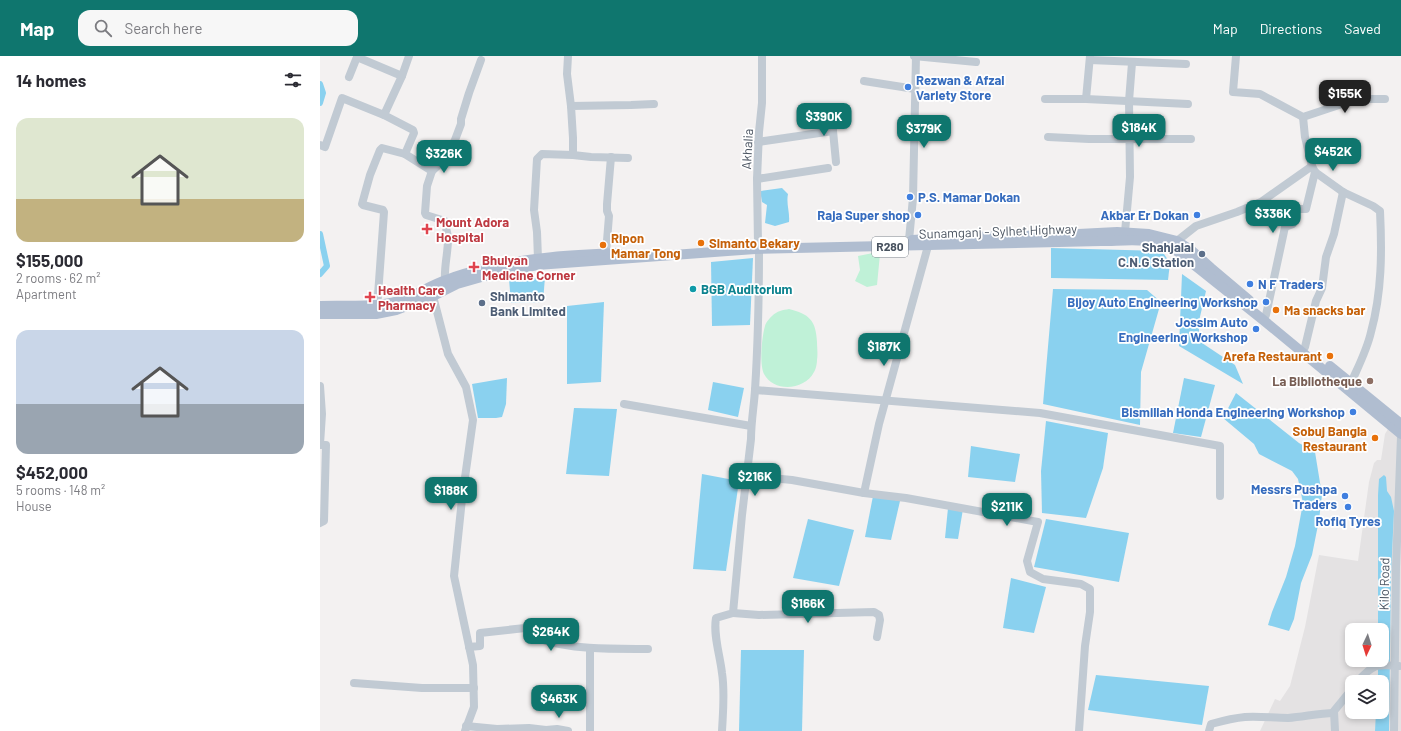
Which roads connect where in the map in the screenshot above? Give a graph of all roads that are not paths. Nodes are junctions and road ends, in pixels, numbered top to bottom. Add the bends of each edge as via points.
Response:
1 (356, 56) edge
2 (409, 56) edge
3 (568, 56) edge
4 (762, 56) edge
5 (915, 56) edge
6 (1236, 56) edge
7 (1090, 58) edge
8 (481, 60) dead end
9 (976, 62) dead end
10 (1132, 63) junction
11 (1186, 64) dead end
12 (402, 76) junction
13 (349, 77) dead end
14 (864, 81) dead end
15 (914, 89) junction
16 (1046, 99) dead end
17 (1385, 99) dead end
18 (1086, 100) junction
19 (1129, 101) junction
20 (654, 104) dead end
21 (1188, 104) dead end
22 (571, 106) junction
23 (834, 112) dead end
24 (384, 115) junction
25 (1304, 117) junction
26 (833, 131) junction
27 (1048, 137) dead end
28 (1129, 138) junction
29 (1191, 139) dead end
30 (758, 142) junction
31 (320, 145) edge
32 (405, 154) junction
33 (573, 154) junction
34 (611, 157) junction
35 (628, 158) dead end
36 (836, 162) dead end
37 (828, 168) dead end
38 (1314, 169) junction
39 (432, 171) junction
40 (757, 179) junction
41 (1343, 192) junction
42 (1125, 232) junction
43 (909, 240) junction
44 (1178, 241) junction
45 (928, 246) junction
46 (758, 247) junction
47 (606, 253) junction
48 (538, 259) junction
49 (445, 280) junction
50 (433, 296) junction
51 (320, 306) edge
52 (378, 309) junction
53 (320, 314) edge
54 (1266, 314) junction
55 (1305, 346) junction
56 (1351, 383) junction
57 (320, 386) edge
58 (755, 390) junction
59 (885, 401) junction
60 (624, 404) dead end
61 (1401, 424) edge
62 (751, 426) junction
63 (1401, 436) edge
64 (748, 472) junction
65 (864, 493) junction
66 (1220, 496) dead end
67 (320, 523) edge
68 (1401, 558) edge
69 (733, 613) junction
70 (877, 637) dead end
71 (469, 647) junction
72 (590, 648) junction
73 (648, 649) dead end
74 (1397, 666) junction
75 (1364, 675) edge
76 (354, 683) dead end
77 (474, 688) junction
78 (1345, 698) edge
79 (1334, 714) junction
80 (466, 728) edge
81 (547, 730) edge
82 (568, 731) edge
83 (590, 731) edge
84 (722, 731) edge
85 (1079, 731) edge
86 (1209, 731) edge
87 (1335, 731) edge
88 (1394, 731) edge
89 (1398, 731) edge

1 - 12 street
1 - 13 street
2 - 12 street
3 - 22 street via 567,74
4 - 30 street, Akhalia via 762,103
5 - 9 street
5 - 15 street
6 - 25 street via 1233,92 1260,94
7 - 10 street
7 - 18 street
8 - 39 street via 455,140 444,160
10 - 11 street
10 - 19 street
12 - 24 street
14 - 15 street
15 - 43 street via 913,198
16 - 18 street
17 - 25 street via 1357,99
18 - 19 street
19 - 21 street
19 - 28 street
20 - 22 street
22 - 33 street
23 - 26 street
24 - 31 street via 342,98 325,147
24 - 32 street via 414,132
25 - 38 street via 1305,137
26 - 30 street
26 - 36 street
27 - 28 street
28 - 29 street
28 - 42 street via 1130,178
30 - 40 street, Akhalia
32 - 39 street
32 - 52 street via 382,148 380,150 362,204 384,212
33 - 34 street
33 - 48 street via 542,154 537,159 534,210
34 - 35 street
34 - 47 street
37 - 40 street
38 - 41 street
38 - 44 street via 1261,202 1196,226
38 - 54 street via 1306,209 1293,209 1293,224 1285,227
39 - 49 street via 427,186 424,213 445,221 448,237
40 - 46 street, Akhalia
41 - 55 street via 1326,257 1322,288 1316,301
41 - 56 street via 1380,211 1382,244 1382,266 1371,333
42 - 43 main road, Sunamganj - Sylhet Highway / R280
42 - 44 main road, Sunamganj - Sylhet Highway / R280
43 - 46 main road, Sunamganj - Sylhet Highway / R280
44 - 54 main road, Sunamganj - Sylhet Highway / R280
45 - 46 main road, Sunamganj - Sylhet Highway / R280
45 - 59 street
45 - 63 main road, Sunamganj - Sylhet Highway / R280 via 1101,241 1163,243 1173,248 1262,319
46 - 47 main road, Sunamganj - Sylhet Highway / R280
46 - 50 main road, Sunamganj - Sylhet Highway / R280 via 537,265 458,284
46 - 58 street, Akhalia via 759,305
47 - 48 main road, Sunamganj - Sylhet Highway / R280
48 - 49 main road, Sunamganj - Sylhet Highway / R280 via 485,268
49 - 52 main road, Sunamganj - Sylhet Highway / R280
50 - 52 main road, Sunamganj - Sylhet Highway / R280 via 396,310
50 - 71 street via 448,354 466,387 473,420 454,576
51 - 52 main road, Sunamganj - Sylhet Highway / R280
52 - 53 main road, Sunamganj - Sylhet Highway / R280
54 - 55 main road, Sunamganj - Sylhet Highway / R280
55 - 56 main road, Sunamganj - Sylhet Highway / R280
56 - 61 main road, Sunamganj - Sylhet Highway / R280
57 - 67 street via 320,444 326,445 324,521
58 - 59 street
58 - 62 street, Akhalia
59 - 65 street
59 - 66 street via 1040,413 1220,446
60 - 62 street
62 - 64 street, Akhalia
63 - 74 street, Kilo Road
64 - 65 street
64 - 69 street, Akhalia
65 - 85 street via 1038,522 1027,562 1030,572 1043,579 1081,584 1090,589
68 - 74 street, Kilo Road
69 - 70 street via 874,612 879,614 880,620
69 - 84 street via 716,618 714,626 724,695
71 - 72 street via 480,646 480,633 525,628 538,639
71 - 77 street
72 - 73 street
72 - 83 street
74 - 75 street via 1376,666
74 - 88 street, Kilo Road
74 - 89 street, Kilo Road
76 - 77 street via 422,688
77 - 80 street via 474,707
78 - 79 street
79 - 86 street via 1314,713 1280,718 1244,717 1211,724
79 - 87 street
80 - 81 street
81 - 82 street

